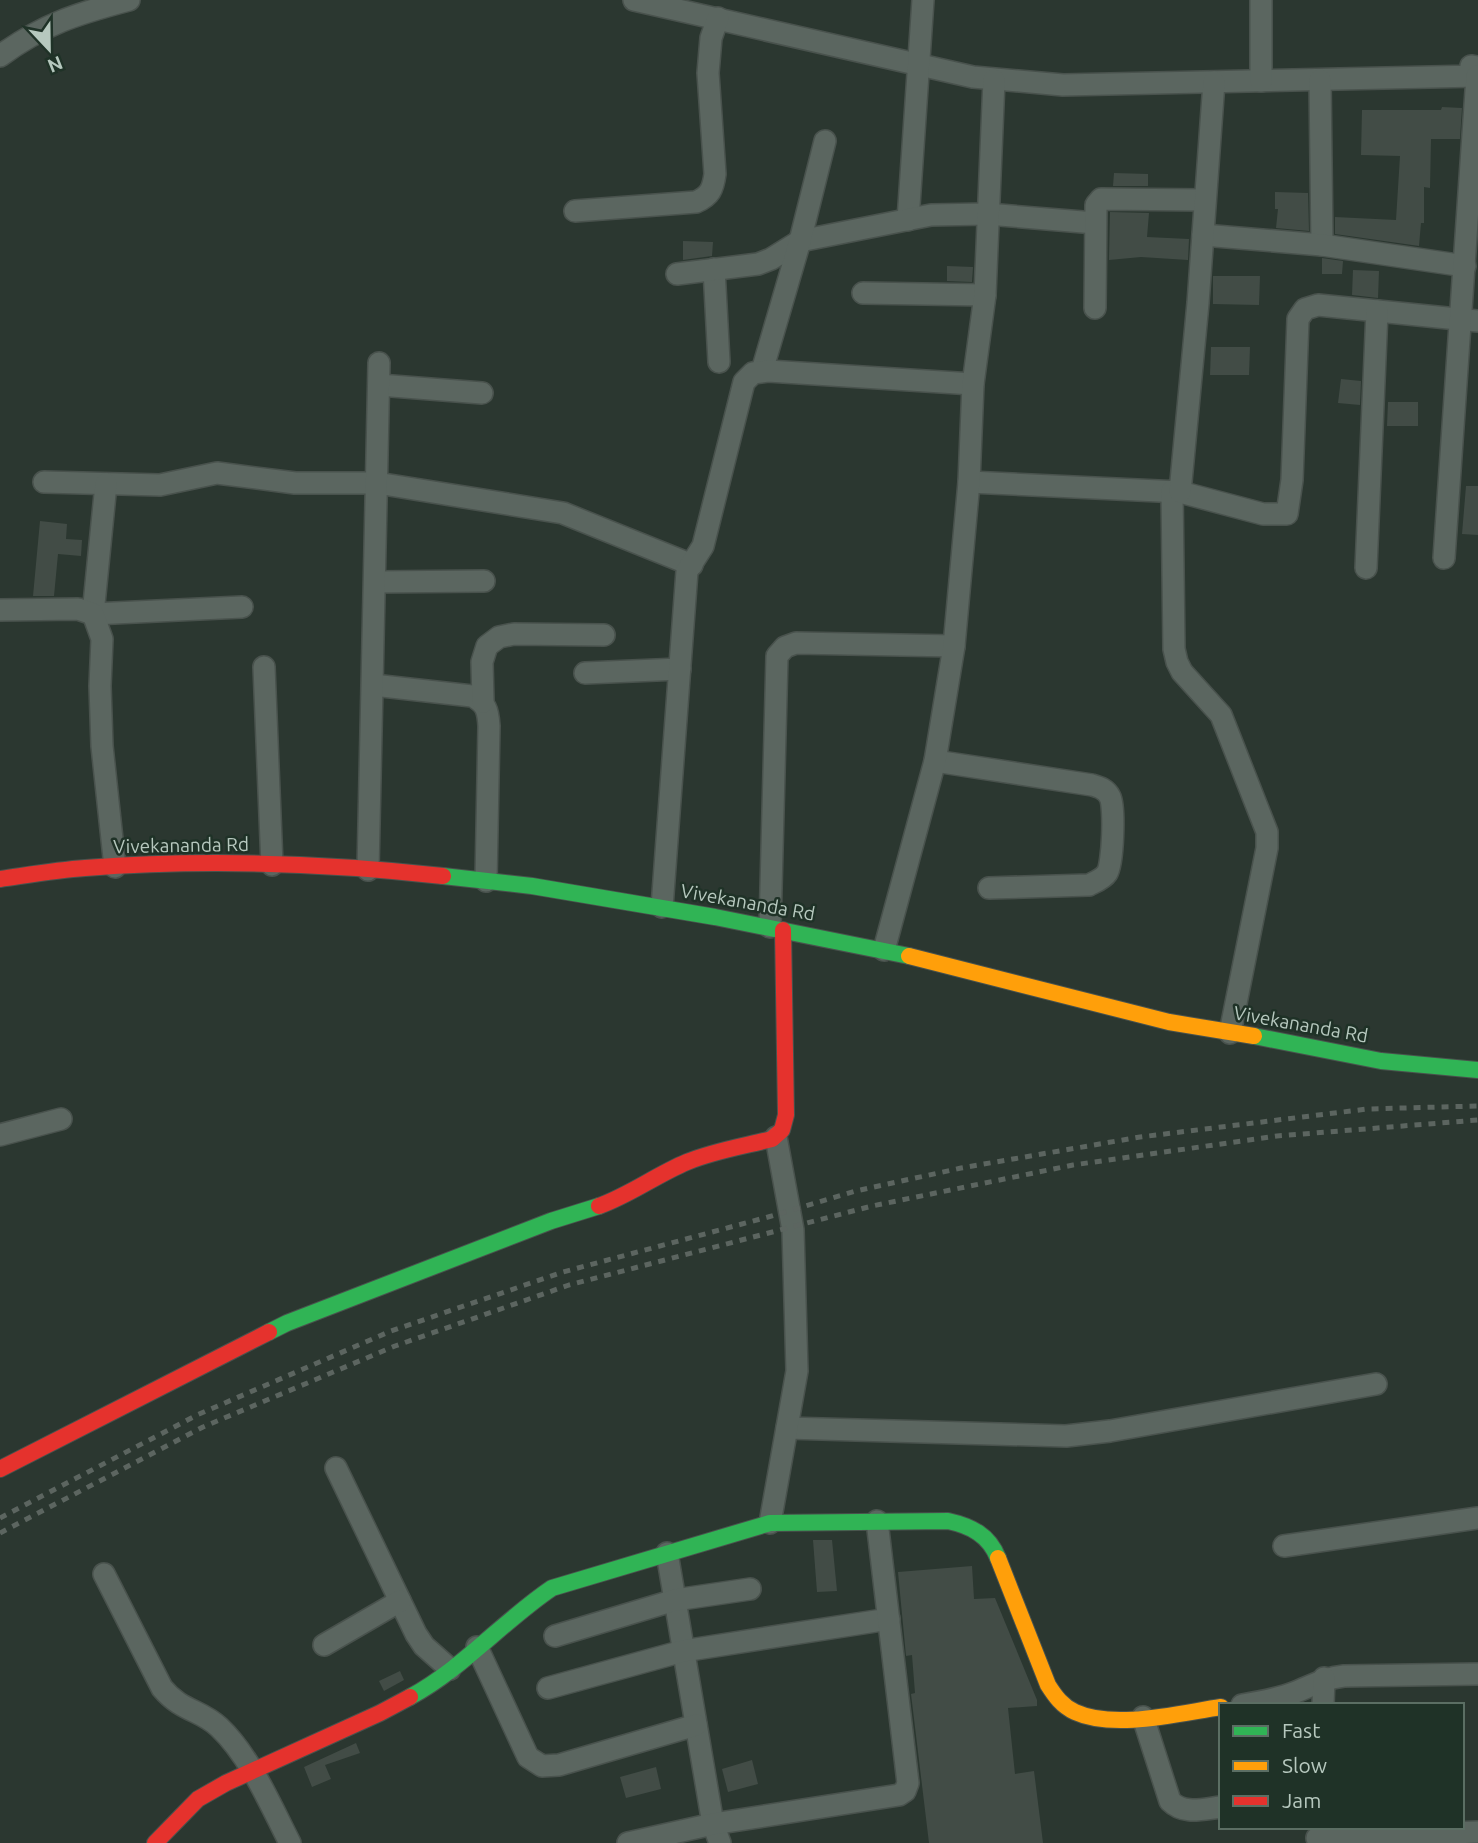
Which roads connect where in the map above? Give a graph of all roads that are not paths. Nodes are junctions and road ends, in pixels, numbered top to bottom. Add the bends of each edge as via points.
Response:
1 (129, 0) edge
2 (634, 0) edge
3 (923, 0) edge
4 (1261, 0) edge
5 (718, 18) junction
6 (0, 56) edge
7 (919, 65) junction
8 (1478, 67) edge
9 (1478, 76) edge
10 (994, 80) junction
11 (1320, 80) junction
12 (1261, 81) junction
13 (1214, 82) junction
14 (825, 141) dead end
15 (1205, 200) junction
16 (575, 211) dead end
17 (987, 214) junction
18 (908, 220) junction
19 (1095, 223) junction
20 (1203, 234) junction
21 (800, 241) junction
22 (1322, 245) junction
23 (1465, 266) junction
24 (714, 270) junction
25 (677, 274) dead end
26 (863, 293) dead end
27 (985, 295) junction
28 (1095, 308) dead end
29 (1377, 311) junction
30 (1469, 321) edge
31 (719, 362) dead end
32 (379, 363) dead end
33 (762, 372) junction
34 (973, 384) junction
35 (379, 385) junction
36 (482, 393) dead end
37 (44, 482) dead end
38 (969, 482) junction
39 (377, 483) junction
40 (107, 484) junction
41 (1176, 492) junction
42 (1444, 558) dead end
43 (692, 565) junction
44 (1366, 568) dead end
45 (484, 581) dead end
46 (375, 582) junction
47 (242, 607) dead end
48 (0, 610) edge
49 (93, 614) junction
50 (604, 635) dead end
51 (954, 646) junction
52 (264, 667) dead end
53 (680, 669) junction
54 (585, 673) dead end
55 (373, 685) junction
56 (483, 702) junction
57 (935, 761) junction
58 (272, 865) junction
59 (115, 867) junction
60 (368, 870) junction
61 (0, 879) edge
62 (486, 881) junction
63 (989, 888) dead end
64 (662, 907) junction
65 (776, 928) junction
66 (884, 950) junction
67 (1230, 1033) junction
68 (1478, 1070) edge
69 (61, 1119) dead end
70 (0, 1135) edge
71 (776, 1137) junction
72 (1376, 1384) dead end
73 (787, 1429) junction
74 (336, 1468) dead end
75 (0, 1469) edge
76 (1478, 1518) edge
77 (877, 1521) junction
78 (770, 1523) junction
79 (1284, 1546) dead end
80 (667, 1553) junction
81 (104, 1574) dead end
82 (750, 1589) dead end
83 (675, 1600) junction
84 (400, 1601) junction
85 (889, 1619) junction
86 (555, 1636) dead end
87 (324, 1645) dead end
88 (477, 1647) junction
89 (683, 1651) junction
90 (450, 1669) junction
91 (1478, 1674) edge
92 (1324, 1678) junction
93 (548, 1688) dead end
94 (1254, 1703) edge
95 (1323, 1703) edge
96 (1219, 1707) edge
97 (1143, 1717) junction
98 (696, 1725) junction
99 (253, 1770) junction
100 (1219, 1807) edge
101 (1478, 1832) edge
102 (716, 1833) edge
103 (1318, 1836) edge
104 (155, 1843) edge
105 (290, 1843) edge
106 (628, 1843) edge

1 - 6 street via 54,23
2 - 5 street
3 - 7 street
4 - 12 street
5 - 7 street
5 - 16 street via 708,56 715,174 708,197 696,202
7 - 10 street
7 - 18 street
8 - 9 street via 1471,66
9 - 11 street
9 - 23 street
10 - 13 street via 1063,85
10 - 17 street
11 - 12 street
11 - 22 street
12 - 13 street
13 - 15 street
14 - 21 street
15 - 19 street via 1101,199
15 - 20 street
17 - 18 street via 950,213
17 - 19 street
17 - 27 street
18 - 21 street
19 - 28 street
20 - 22 street
20 - 41 street
21 - 24 street via 758,264
21 - 33 street
22 - 23 street
23 - 30 street
24 - 25 street
24 - 31 street
26 - 27 street
27 - 34 street
29 - 30 street
29 - 41 street via 1318,305 1305,309 1298,319 1287,514 1263,513
29 - 44 street
30 - 42 street
32 - 35 street
33 - 34 street
33 - 43 street via 744,382 703,546
34 - 38 street
35 - 36 street
35 - 39 street
37 - 40 street
38 - 41 street
38 - 51 street
39 - 40 street via 295,483 217,473 172,484
39 - 43 street via 563,513
39 - 46 street
40 - 49 street
41 - 67 street via 1177,662 1221,715 1267,832
43 - 53 street via 687,571
45 - 46 street
46 - 55 street
47 - 49 street
48 - 49 street via 78,609
49 - 59 street via 102,639 101,735
50 - 56 street via 499,637 487,646 482,662
51 - 57 street
51 - 65 street via 796,643 777,656
52 - 58 street
53 - 54 street
53 - 64 street
55 - 56 street via 472,696
55 - 60 street
56 - 62 street via 489,726
57 - 63 street via 1092,785 1110,796 1111,859 1108,872 1099,880 1089,886
57 - 66 street
58 - 59 street, Vivekananda Rd
58 - 60 street, Vivekananda Rd
59 - 61 street, Vivekananda Rd
60 - 62 street, Vivekananda Rd
62 - 64 street, Vivekananda Rd
64 - 65 street, Vivekananda Rd
65 - 66 street, Vivekananda Rd
65 - 71 street via 786,1115 785,1128
66 - 67 street, Vivekananda Rd via 1156,1019
67 - 68 street, Vivekananda Rd via 1381,1061
69 - 70 street
71 - 73 street via 793,1230 797,1371
71 - 75 street via 691,1160 622,1198 551,1220 287,1323
72 - 73 street via 1066,1436
73 - 78 street
74 - 84 street
76 - 79 street
77 - 78 street
77 - 85 street
77 - 97 street via 948,1521 970,1525 985,1535 1048,1685 1060,1703 1085,1716
78 - 80 street
80 - 83 street
80 - 88 street via 552,1588
81 - 99 street via 162,1688 173,1700 219,1727
82 - 83 street
83 - 86 street
83 - 89 street
84 - 87 street
84 - 90 street via 424,1646
85 - 89 street
85 - 102 street via 908,1783 905,1791
88 - 90 street
88 - 98 street via 528,1757 542,1766
89 - 93 street
89 - 98 street
90 - 99 street via 407,1699
91 - 92 street
92 - 94 street via 1299,1691
92 - 95 street
96 - 97 street
97 - 100 street via 1170,1801 1177,1809
98 - 102 street
99 - 104 street via 198,1799
99 - 105 street
101 - 103 street
102 - 106 street

